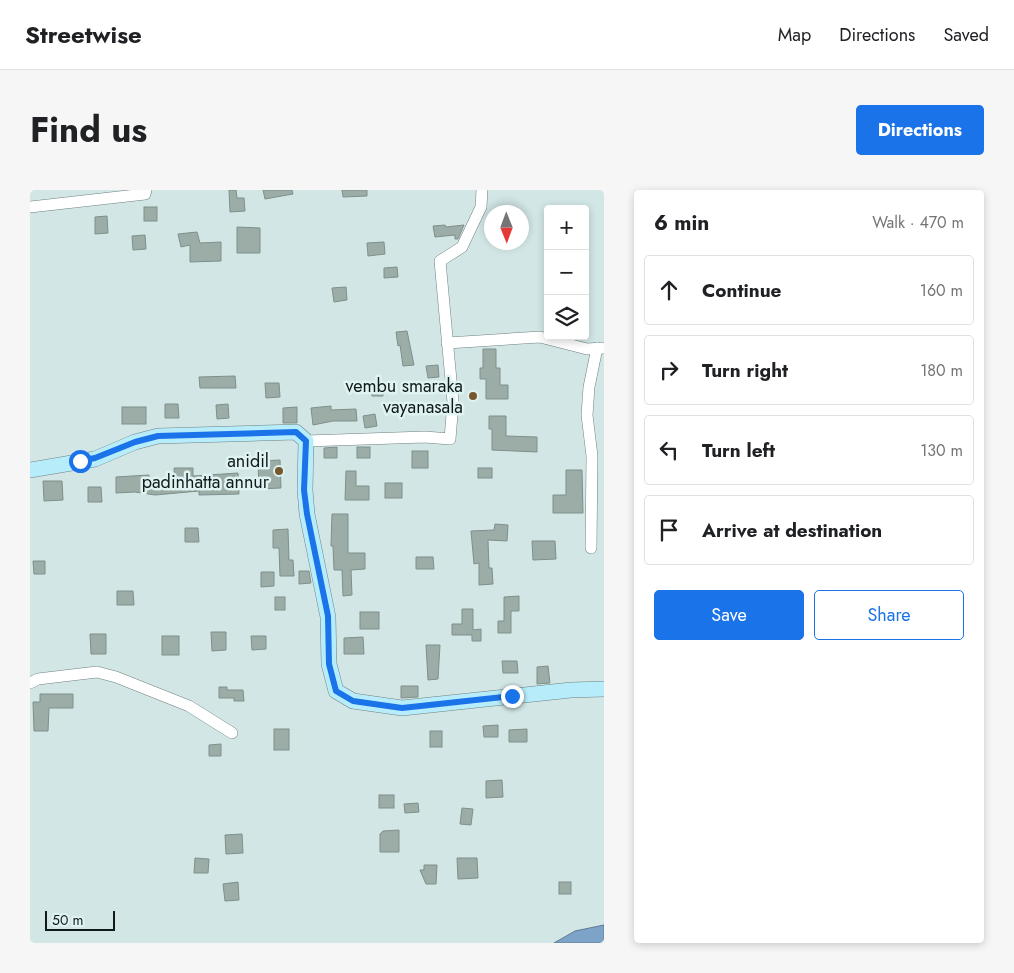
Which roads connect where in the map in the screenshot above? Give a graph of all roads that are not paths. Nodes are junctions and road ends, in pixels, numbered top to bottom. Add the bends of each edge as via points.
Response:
1 (146, 190) edge
2 (482, 190) edge
3 (30, 207) edge
4 (447, 342) junction
5 (601, 348) edge
6 (306, 441) junction
7 (30, 470) edge
8 (591, 548) dead end
9 (30, 684) edge
10 (604, 689) edge
11 (232, 733) dead end

1 - 3 street via 145,194
2 - 4 street via 481,207 462,247 440,261
4 - 5 street via 540,338 587,350
4 - 6 street via 453,402 450,439
5 - 8 street via 589,387 587,415 592,456
6 - 7 main road via 296,432 158,436 95,458
6 - 10 main road via 304,490 328,616 329,664 336,691 353,701 402,708
9 - 11 street via 38,679 97,672 190,706

